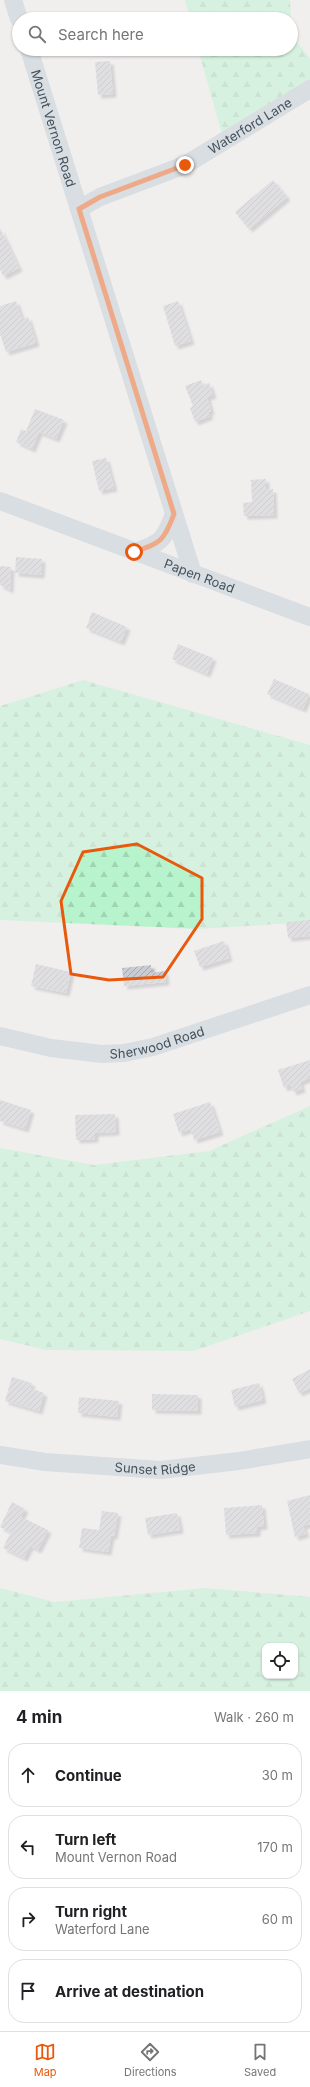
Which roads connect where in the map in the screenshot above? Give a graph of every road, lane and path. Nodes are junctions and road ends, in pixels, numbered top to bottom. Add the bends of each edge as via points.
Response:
1 (13, 0) edge
2 (17, 12) edge
3 (31, 56) edge
4 (310, 89) edge
5 (79, 209) junction
6 (0, 501) edge
7 (174, 514) junction
8 (134, 552) junction
9 (193, 574) junction
10 (310, 617) edge
11 (310, 995) edge
12 (0, 1036) edge
13 (310, 1449) edge
14 (0, 1455) edge

1 - 2 street
3 - 5 street, Mount Vernon Road
4 - 5 street, Waterford Lane via 185,165 100,197
5 - 7 street, Mount Vernon Road
6 - 8 street, Papen Road
7 - 8 street via 169,530 157,544
7 - 9 street, Mount Vernon Road
8 - 9 street, Papen Road
9 - 10 street, Papen Road
11 - 12 street, Sherwood Road via 153,1047 124,1053 102,1054 51,1048
13 - 14 street, Sunset Ridge via 161,1470 45,1462

